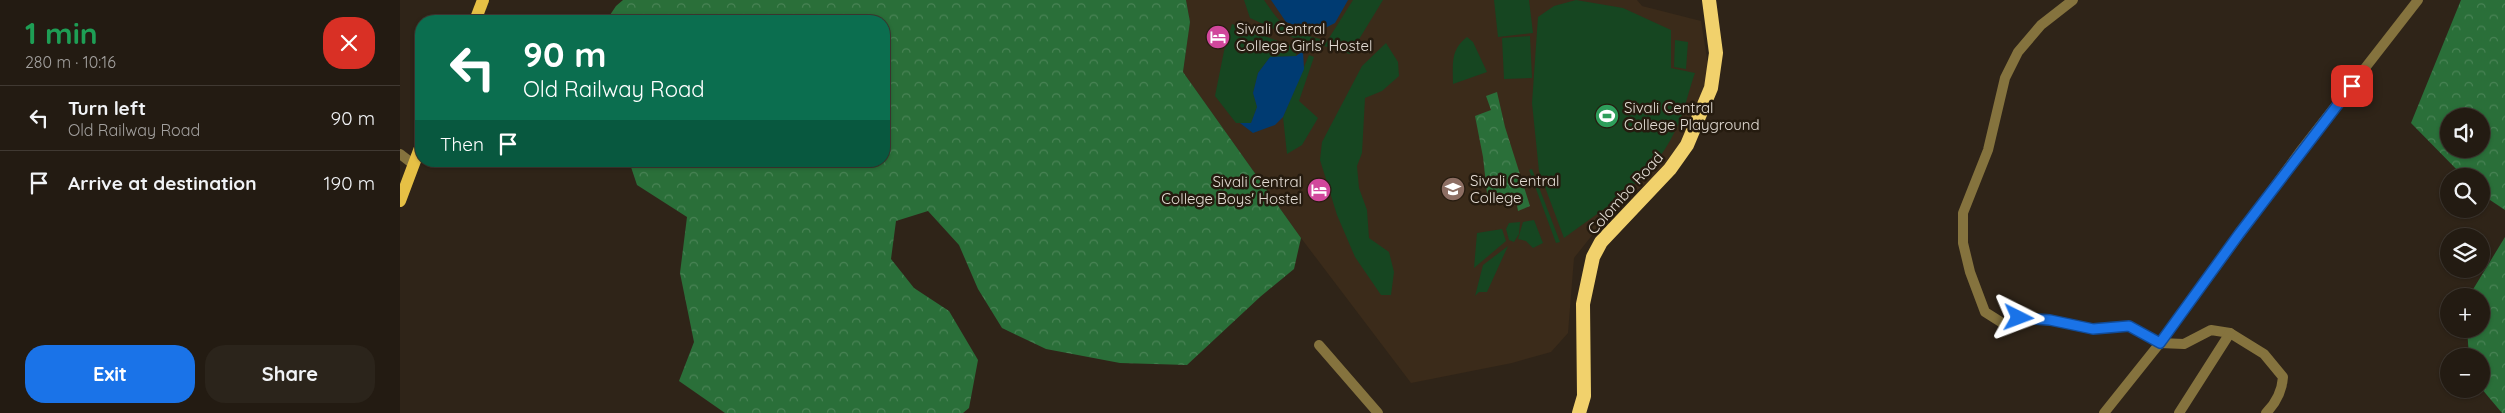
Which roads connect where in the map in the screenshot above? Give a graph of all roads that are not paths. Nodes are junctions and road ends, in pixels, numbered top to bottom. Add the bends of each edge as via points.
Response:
1 (483, 0) edge
2 (1709, 0) edge
3 (2073, 0) edge
4 (2418, 0) edge
5 (477, 15) edge
6 (400, 154) edge
7 (415, 159) edge
8 (413, 164) junction
9 (400, 201) edge
10 (2230, 333) junction
11 (2160, 343) junction
12 (1319, 345) dead end
13 (1378, 413) edge
14 (1579, 413) edge
15 (2104, 413) edge
16 (2179, 413) edge
17 (2266, 413) edge

1 - 5 main road
2 - 14 highway, Colombo Road via 1716,53 1711,88 1687,145 1670,169 1601,242 1593,257 1583,304 1584,396
3 - 11 street via 2041,24 2018,52 2005,78 1988,150 1963,213 1963,243 1970,272 1985,312 2004,324 2019,318 2050,320 2093,329 2129,326
4 - 11 street via 2302,149
6 - 8 street
7 - 8 main road
8 - 9 main road
10 - 11 street via 2211,330 2184,344
10 - 16 street
10 - 17 street via 2264,354 2283,376 2282,387
11 - 15 street
12 - 13 street

